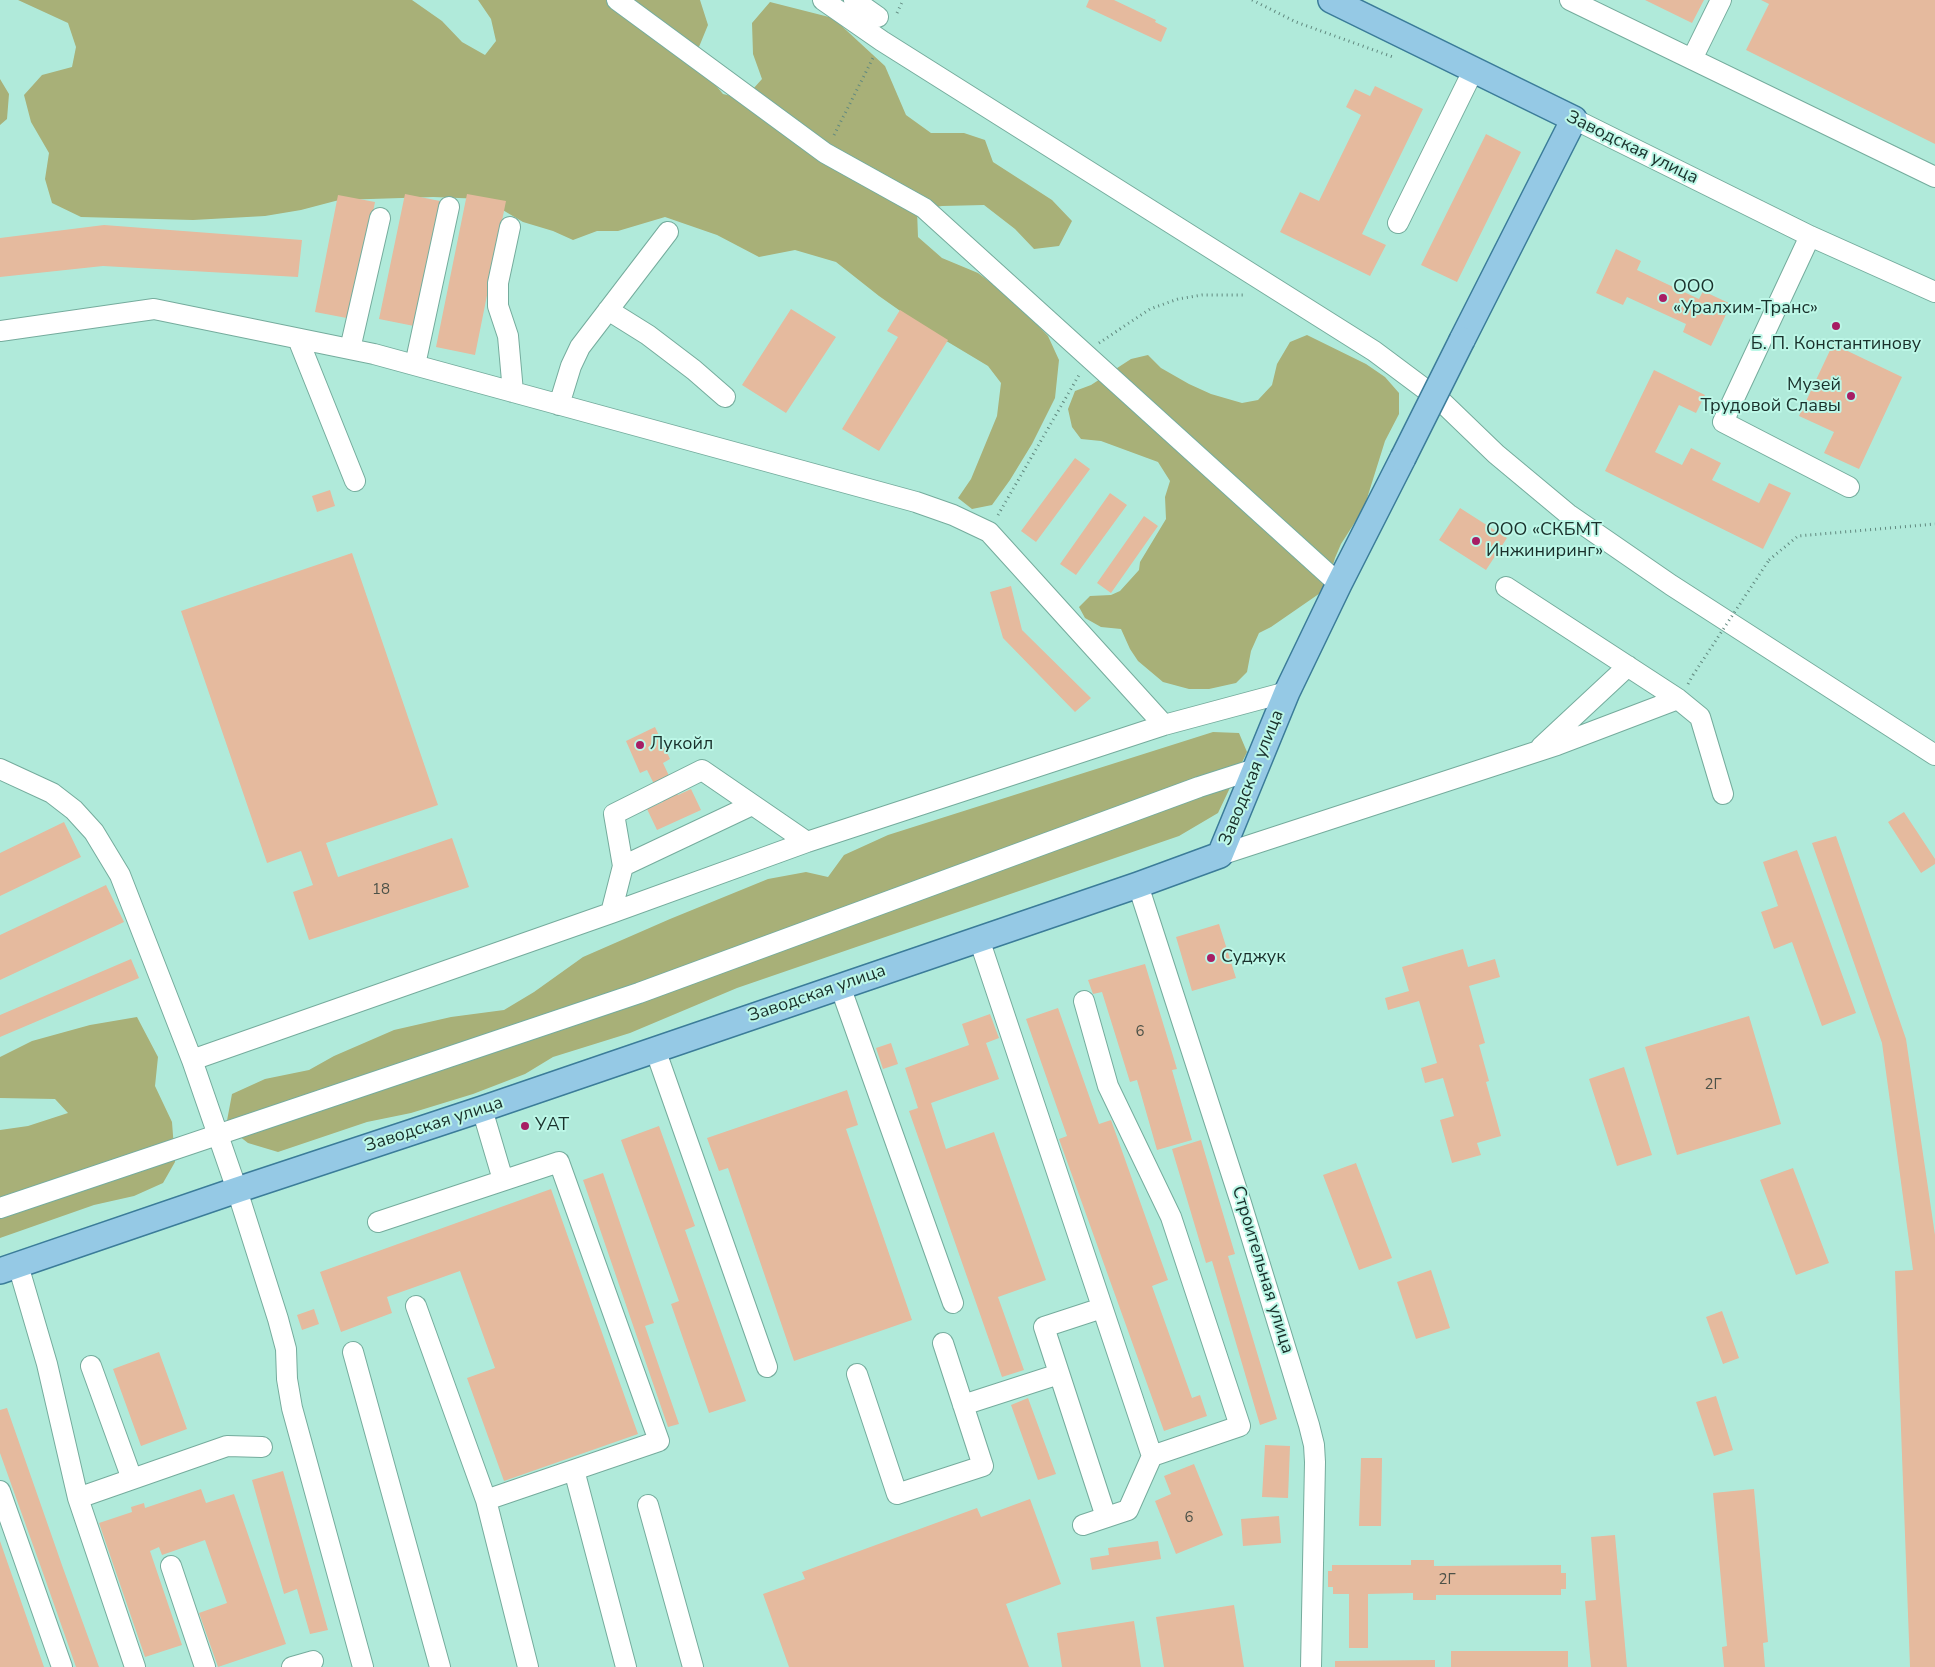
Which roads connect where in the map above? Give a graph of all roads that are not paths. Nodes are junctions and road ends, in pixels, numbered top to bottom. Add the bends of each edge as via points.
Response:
1 (617, 0) edge
2 (822, 0) edge
3 (854, 0) edge
4 (1331, 0) edge
5 (1570, 0) edge
6 (1721, 0) edge
7 (878, 17) dead end
8 (1692, 59) junction
9 (1474, 69) junction
10 (1574, 118) junction
11 (1935, 176) edge
12 (449, 207) dead end
13 (380, 218) dead end
14 (1398, 223) dead end
15 (510, 227) dead end
16 (668, 232) dead end
17 (1810, 236) junction
18 (1935, 292) edge
19 (608, 310) junction
20 (0, 332) edge
21 (298, 338) junction
22 (350, 349) junction
23 (415, 365) junction
24 (513, 392) junction
25 (725, 398) dead end
26 (558, 404) junction
27 (355, 481) dead end
28 (1848, 487) dead end
29 (1339, 584) junction
30 (1506, 587) dead end
31 (1628, 666) junction
32 (1287, 692) junction
33 (1678, 699) junction
34 (1164, 725) junction
35 (1536, 752) junction
36 (1935, 756) edge
37 (0, 769) edge
38 (1255, 770) junction
39 (1723, 794) dead end
40 (752, 806) junction
41 (807, 842) junction
42 (1220, 855) junction
43 (623, 866) junction
44 (1138, 885) junction
45 (611, 913) junction
46 (979, 939) junction
47 (840, 986) junction
48 (1084, 1001) dead end
49 (656, 1049) junction
50 (192, 1060) junction
51 (482, 1109) junction
52 (218, 1135) junction
53 (503, 1180) junction
54 (237, 1190) junction
55 (0, 1208) edge
56 (378, 1222) dead end
57 (9, 1268) edge
58 (953, 1303) dead end
59 (416, 1306) dead end
60 (1102, 1308) junction
61 (943, 1343) dead end
62 (353, 1352) dead end
63 (91, 1366) dead end
64 (767, 1367) dead end
65 (857, 1374) dead end
66 (1059, 1374) junction
67 (963, 1405) junction
68 (262, 1447) dead end
69 (1152, 1456) junction
70 (574, 1470) junction
71 (132, 1479) junction
72 (0, 1491) edge
73 (78, 1498) junction
74 (486, 1500) junction
75 (648, 1505) dead end
76 (1106, 1517) junction
77 (1083, 1525) dead end
78 (171, 1566) dead end
79 (313, 1661) dead end
80 (62, 1667) edge
81 (135, 1667) edge
82 (205, 1667) edge
83 (292, 1667) edge
84 (363, 1667) edge
85 (440, 1667) edge
86 (528, 1667) edge
87 (626, 1667) edge
88 (693, 1667) edge
89 (1311, 1667) edge

1 - 29 street via 825,153 924,208
2 - 36 street via 1374,351 1441,401 1496,454 1568,514 1671,585
3 - 7 street
4 - 9 main road, Заводская улица
5 - 8 street
6 - 8 street
8 - 11 street
9 - 10 main road, Заводская улица
9 - 14 street
10 - 17 street, Заводская улица
10 - 29 main road, Заводская улица, bridge
12 - 23 street
13 - 22 street
15 - 24 street via 498,283 498,306 508,336
16 - 19 street
17 - 18 street, Заводская улица
17 - 28 street via 1723,422
19 - 25 street via 694,370
19 - 26 street via 580,347
20 - 21 street via 154,309
21 - 22 street
21 - 27 street
22 - 23 street
23 - 24 street
24 - 26 street
26 - 34 street via 916,502 953,514 989,532
29 - 32 main road, Заводская улица
30 - 31 street
31 - 33 street
31 - 35 street
32 - 34 street
32 - 38 main road, Заводская улица
33 - 35 street
33 - 39 street via 1700,717
34 - 41 street
35 - 42 street
37 - 50 street via 52,793 74,810 109,854
38 - 42 main road, Заводская улица
38 - 52 street via 1199,787 639,993
40 - 41 street
40 - 43 street
40 - 43 street via 702,770 614,814
41 - 45 street
42 - 44 main road, Заводская улица
43 - 45 street
44 - 46 main road, Заводская улица
44 - 89 street, Строительная улица via 1310,1425 1315,1462
45 - 50 street
46 - 47 main road, Заводская улица
46 - 60 street
47 - 49 main road, Заводская улица
47 - 58 street
48 - 69 street via 1108,1086 1171,1217 1240,1426
49 - 51 main road, Заводская улица
49 - 64 street
50 - 52 street
51 - 53 street
51 - 54 main road, Заводская улица
52 - 54 street
52 - 55 street
53 - 56 street
53 - 70 street via 559,1162 658,1441
54 - 57 main road, Заводская улица
54 - 84 street via 286,1349 292,1408
57 - 73 street via 47,1364
59 - 74 street
60 - 66 street via 1044,1327
60 - 69 street
61 - 67 street
62 - 85 street
63 - 71 street
65 - 67 street via 897,1494 983,1466
66 - 67 street
66 - 76 street
68 - 71 street via 226,1446
69 - 76 street via 1128,1510
70 - 74 street
70 - 87 street
71 - 73 street
72 - 80 street
73 - 81 street
74 - 86 street
75 - 88 street
76 - 77 street
78 - 82 street
79 - 83 street

